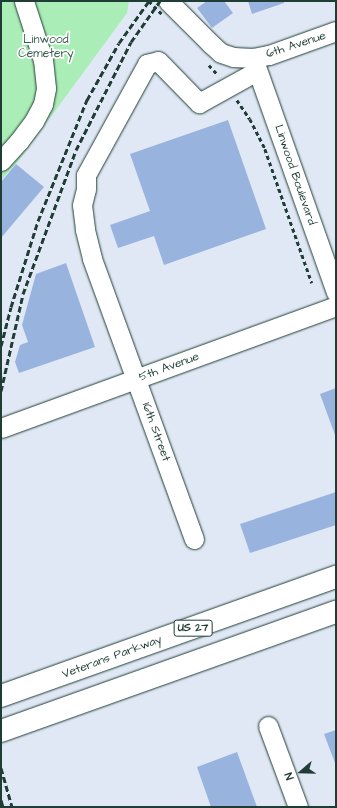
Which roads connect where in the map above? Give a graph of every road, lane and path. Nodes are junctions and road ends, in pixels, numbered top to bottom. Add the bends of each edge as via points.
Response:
1 (24, 1) edge
2 (149, 1) edge
3 (167, 10) edge
4 (336, 31) edge
5 (209, 64) dead end
6 (255, 64) junction
7 (227, 87) junction
8 (1, 161) edge
9 (312, 283) dead end
10 (336, 293) edge
11 (336, 306) edge
12 (137, 379) junction
13 (1, 428) edge
14 (194, 539) dead end
15 (336, 577) edge
16 (336, 612) edge
17 (1, 696) edge
18 (268, 726) dead end
19 (1, 731) edge
20 (298, 807) edge

1 - 8 street via 43,60 46,88 43,104 34,121
2 - 3 path, bridge
3 - 6 street, 6th Avenue via 221,53
4 - 6 street, 6th Avenue via 269,55
5 - 7 path
6 - 7 street
6 - 10 street, Linwood Boulevard
7 - 9 path via 250,119 265,149
7 - 12 street, 16th Street via 199,103 158,61 147,64 86,175 82,205 92,258
11 - 12 street, 5th Avenue
12 - 13 street, 5th Avenue
12 - 14 street, 16th Street
15 - 17 main road, Veterans Parkway / US 27
16 - 19 main road, US 27
18 - 20 street

